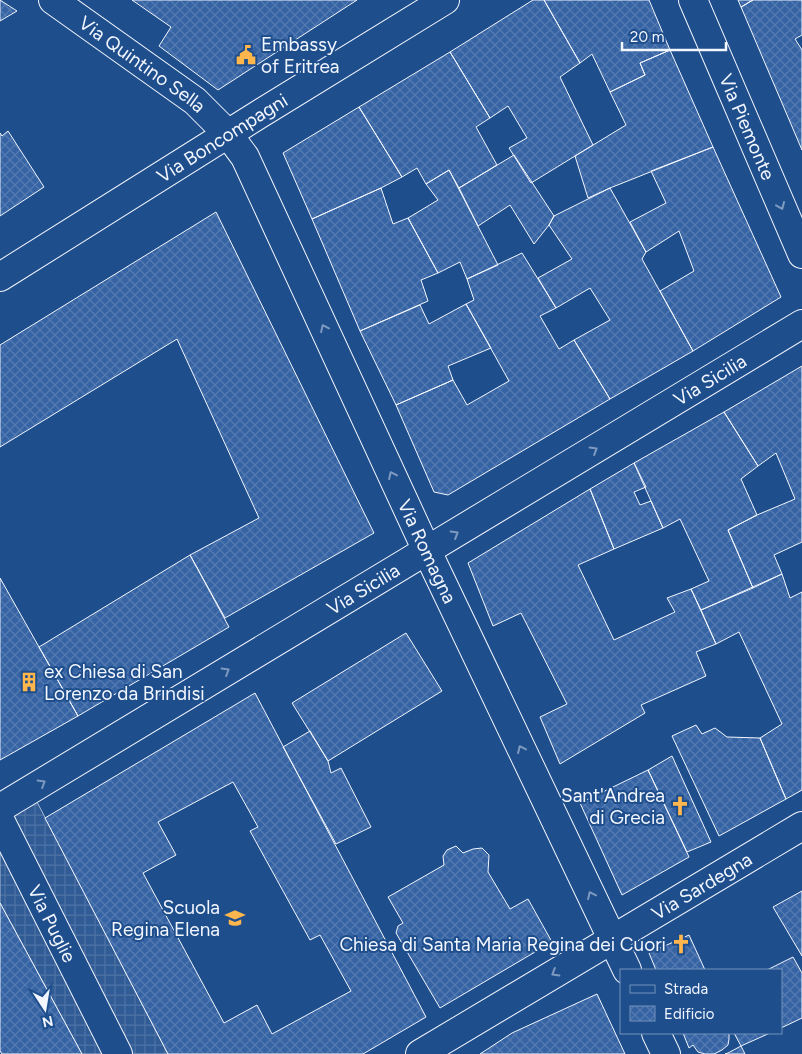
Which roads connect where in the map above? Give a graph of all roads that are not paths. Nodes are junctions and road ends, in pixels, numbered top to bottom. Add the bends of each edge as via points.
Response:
1 (53, 0) edge
2 (445, 0) edge
3 (693, 0) edge
4 (228, 134) junction
5 (802, 254) edge
6 (0, 277) edge
7 (802, 324) edge
8 (427, 551) junction
9 (0, 808) edge
10 (0, 820) edge
11 (802, 826) edge
12 (612, 940) junction
13 (626, 969) edge
14 (656, 1034) edge
15 (118, 1054) edge
16 (420, 1054) edge
17 (666, 1054) edge

1 - 4 street, Via Quintino Sella via 195,101
2 - 4 street, Via Boncompagni
3 -> 5 street, Via Piemonte
4 - 6 street, Via Boncompagni
8 -> 4 street, Via Romagna via 245,157
8 -> 7 street, Via Sicilia
9 -> 8 street, Via Sicilia
12 -> 8 street, Via Romagna
10 - 15 street, Via Puglie
11 - 12 street, Via Sardegna
12 - 13 street, Via Romagna
12 -> 16 street, Via Sardegna
14 - 17 street

